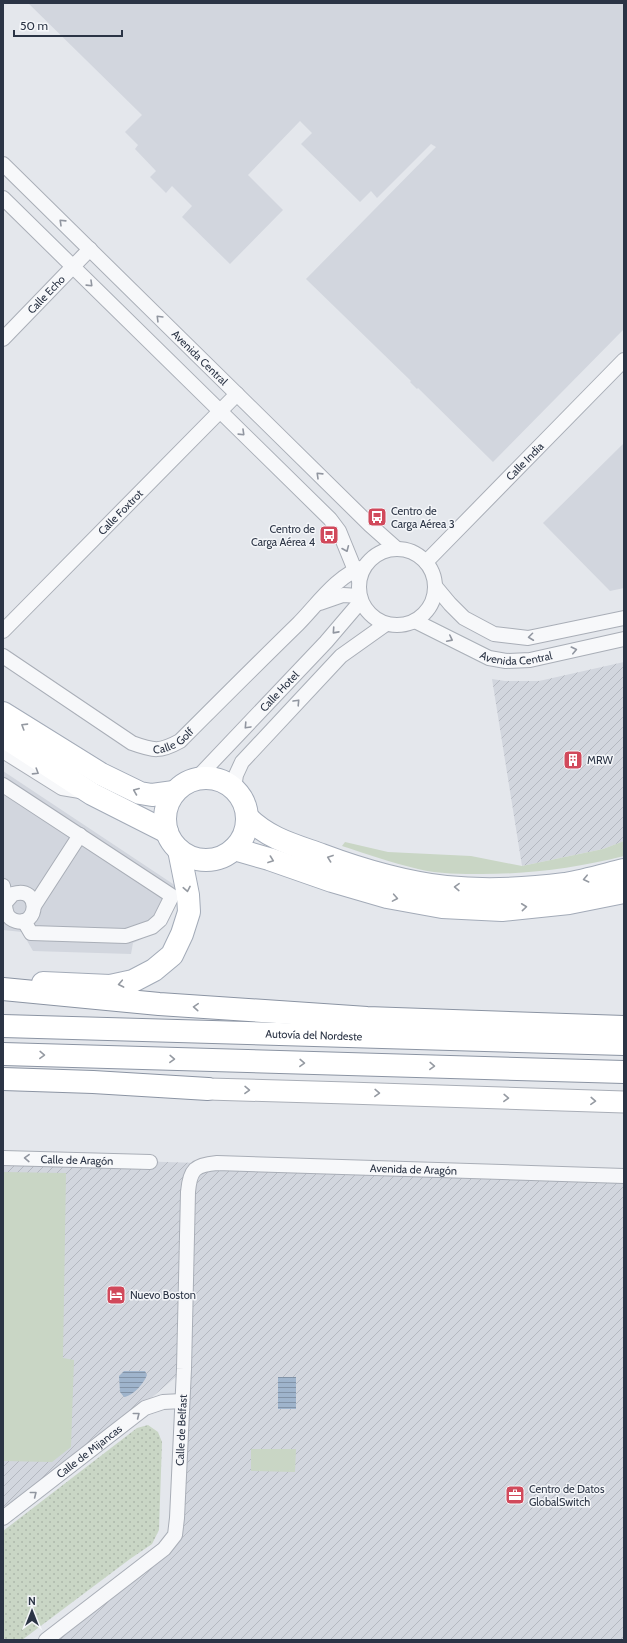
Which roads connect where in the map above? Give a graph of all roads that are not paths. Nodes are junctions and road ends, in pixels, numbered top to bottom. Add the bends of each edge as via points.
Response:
1 (3, 164) edge
2 (3, 198) edge
3 (90, 249) junction
4 (73, 267) junction
5 (3, 339) edge
6 (624, 360) edge
7 (237, 394) junction
8 (220, 412) junction
9 (397, 549) junction
10 (426, 562) junction
11 (359, 572) junction
12 (435, 586) junction
13 (360, 599) junction
14 (318, 604) junction
15 (624, 618) edge
16 (416, 621) junction
17 (386, 624) junction
18 (3, 631) edge
19 (624, 639) edge
20 (3, 656) edge
21 (3, 713) edge
22 (3, 736) edge
23 (3, 751) edge
24 (196, 779) junction
25 (3, 785) edge
26 (234, 788) junction
27 (174, 792) junction
28 (92, 794) junction
29 (247, 817) junction
30 (167, 832) junction
31 (80, 835) junction
32 (234, 849) junction
33 (179, 850) junction
34 (624, 870) edge
35 (3, 880) edge
36 (3, 886) edge
37 (624, 892) edge
38 (23, 893) junction
39 (6, 902) junction
40 (34, 906) junction
41 (24, 921) junction
42 (3, 982) edge
43 (3, 988) edge
44 (3, 1026) edge
45 (624, 1027) edge
46 (102, 1029) junction
47 (624, 1034) edge
48 (624, 1044) edge
49 (3, 1054) edge
50 (624, 1072) edge
51 (3, 1079) edge
52 (3, 1086) edge
53 (208, 1090) junction
54 (624, 1102) edge
55 (3, 1158) edge
56 (150, 1162) dead end
57 (203, 1164) joint
58 (624, 1176) edge
59 (182, 1401) junction
60 (3, 1518) edge
61 (46, 1640) edge

3 -> 1 street, Avenida Central
2 - 4 street
3 - 4 street, Calle Echo
7 -> 3 street, Avenida Central
4 - 5 street, Calle Echo
4 -> 8 street
6 - 10 street, Calle India
7 - 8 street, Calle Foxtrot
9 -> 7 street, Avenida Central
8 -> 11 street via 330,519 339,531
8 - 18 street, Calle Foxtrot
9 - 10 street via 408,550
9 - 11 street via 384,551 372,557
10 - 12 street via 433,573
11 - 13 street
11 - 14 street, Calle Golf via 338,582
15 -> 12 street, Avenida Central via 528,638 494,634 464,618
12 - 16 street via 433,600 426,612
13 - 14 street, Calle Golf via 343,595
13 - 17 street via 367,611
13 -> 24 street, Calle Hotel via 326,642
14 - 20 street, Calle Golf via 180,741 165,749 148,749 132,743
16 - 17 street via 403,625
16 -> 19 street, Avenida Central via 489,658 506,661 530,660
26 -> 17 street, Calle Hotel via 236,775 247,756 341,656
27 -> 21 main road via 140,793 101,774
22 - 28 main road
23 -> 28 street via 62,788
24 - 26 main road via 216,779
24 - 27 main road
25 - 31 street
26 - 29 main road via 246,806
27 - 30 main road via 167,804
28 - 30 main road
29 - 32 main road via 246,829
34 -> 29 main road via 565,884 503,889 446,887 394,877 331,859 276,839
30 - 33 main road
31 - 40 street
31 - 41 street via 172,896 160,920 152,927 126,936 31,933
32 - 33 main road via 216,859 203,860 190,857
32 -> 37 main road via 332,882 387,897 442,907 502,910 569,903
33 -> 42 main road via 189,912 172,955 154,970 134,981 110,986
35 - 38 street via 17,886
36 - 39 street
38 - 39 street via 12,894
38 - 40 street via 28,895
39 - 41 street via 7,915 17,922
40 - 41 street via 29,918
45 -> 43 main road via 367,1018 159,1004
44 - 46 main road, Autovía del Nordeste
46 - 47 main road via 130,1020 177,1020
46 - 48 main road, Autovía del Nordeste
49 -> 50 main road
51 - 53 main road
52 - 53 main road
53 -> 54 street
56 -> 55 street, Calle de Aragón
57 - 58 street, Avenida de Aragón
57 - 59 street, Calle de Belfast via 189,1180
60 -> 59 street, Calle de Mijancas via 145,1408 163,1402
59 - 61 street, Calle de Belfast via 175,1535 164,1549

